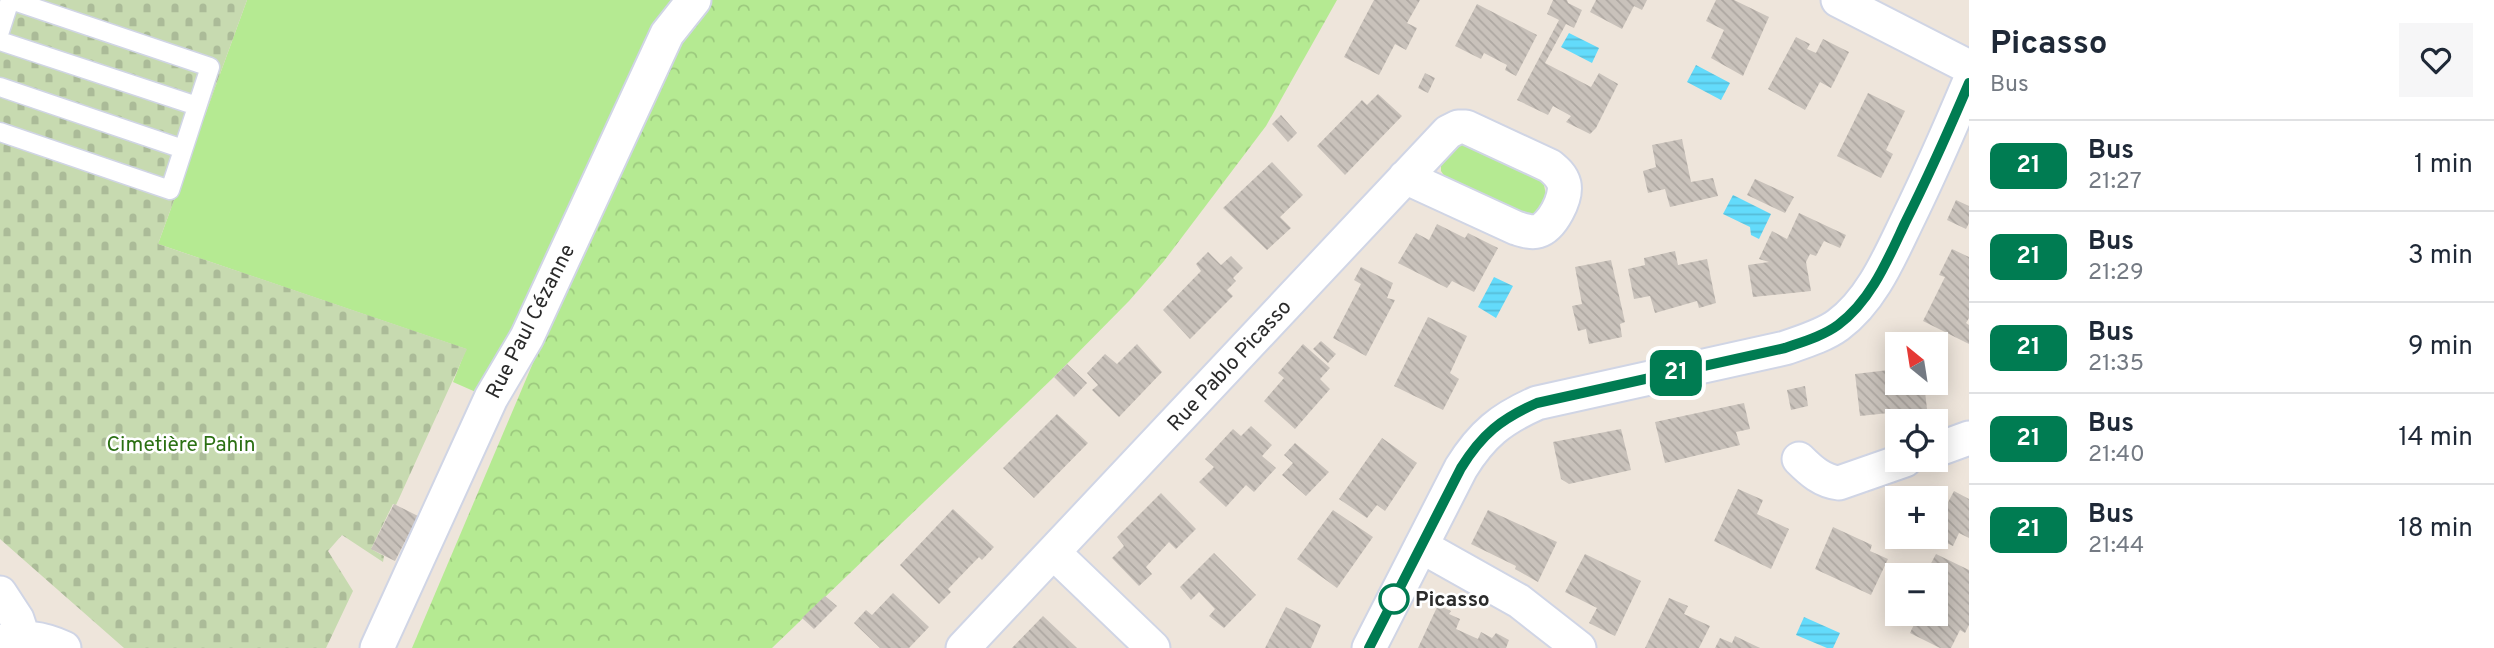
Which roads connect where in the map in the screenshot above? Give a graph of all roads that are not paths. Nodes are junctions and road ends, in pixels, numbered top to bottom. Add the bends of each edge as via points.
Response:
1 (11, 0) edge
2 (694, 0) edge
3 (1839, 0) edge
4 (0, 31) edge
5 (0, 41) edge
6 (1969, 67) edge
7 (1969, 82) edge
8 (0, 87) edge
9 (197, 106) junction
10 (0, 132) edge
11 (183, 149) junction
12 (1405, 177) dead end
13 (1969, 438) edge
14 (1948, 446) edge
15 (1799, 459) dead end
16 (1885, 467) edge
17 (1421, 546) junction
18 (1054, 553) junction
19 (0, 593) edge
20 (11, 639) edge
21 (64, 648) edge
22 (377, 648) edge
23 (962, 648) edge
24 (1153, 648) edge
25 (1369, 648) edge
26 (1579, 648) edge

1 - 4 lane
1 - 9 lane via 210,67
2 - 22 street, Rue Paul Cézanne via 667,34 527,337 491,398
3 - 6 street
5 - 9 lane
7 - 17 street via 1888,260 1863,300 1837,326 1785,348 1537,403 1512,416 1474,447
8 - 11 lane
9 - 11 lane
10 - 11 lane via 170,190
12 - 18 street, Rue Pablo Picasso
13 - 14 street
15 - 16 street via 1828,482 1839,483
17 - 25 street
17 - 26 street via 1519,601
18 - 23 street, Rue Pablo Picasso
18 - 24 street
19 - 20 street via 17,619
20 - 21 street via 50,642

